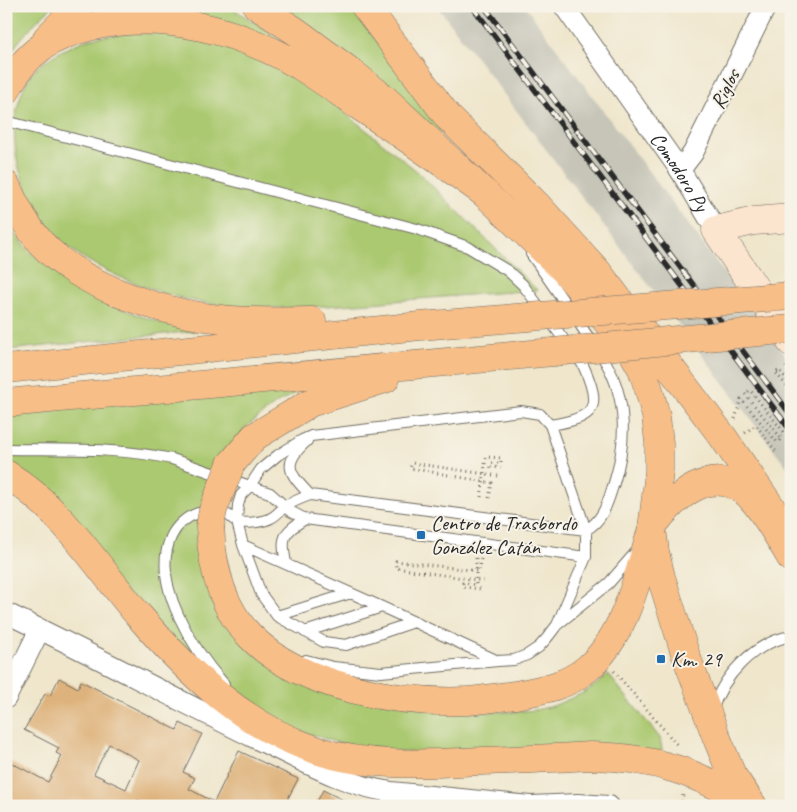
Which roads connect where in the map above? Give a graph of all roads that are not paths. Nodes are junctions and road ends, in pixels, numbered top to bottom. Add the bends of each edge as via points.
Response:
1 (78, 6) edge
2 (257, 6) edge
3 (365, 6) edge
4 (564, 6) edge
5 (766, 6) edge
6 (38, 48) junction
7 (6, 91) edge
8 (6, 121) edge
9 (680, 170) junction
10 (6, 185) edge
11 (493, 200) junction
12 (791, 218) edge
13 (716, 230) junction
14 (791, 296) edge
15 (420, 326) junction
16 (791, 329) edge
17 (791, 342) edge
18 (464, 359) junction
19 (6, 368) edge
20 (6, 402) edge
21 (550, 425) junction
22 (311, 436) junction
23 (6, 449) edge
24 (6, 474) edge
25 (250, 488) junction
26 (310, 495) junction
27 (286, 506) junction
28 (305, 519) junction
29 (237, 522) junction
30 (653, 526) junction
31 (586, 530) junction
32 (791, 536) edge
33 (242, 545) junction
34 (586, 557) junction
35 (791, 558) edge
36 (286, 563) junction
37 (351, 593) junction
38 (382, 607) junction
39 (6, 613) edge
40 (277, 616) junction
41 (414, 622) junction
42 (557, 625) junction
43 (40, 629) junction
44 (305, 632) junction
45 (791, 636) edge
46 (250, 637) junction
47 (498, 661) junction
48 (6, 698) edge
49 (710, 718) junction
50 (291, 741) junction
51 (369, 798) edge
52 (752, 805) edge
53 (530, 806) edge
54 (609, 806) edge

1 - 6 main road
2 - 11 main road via 297,32 386,100
3 - 32 main road via 448,117 536,204 597,271
4 - 9 street, Comodoro Py
5 - 9 street, Riglos via 693,153
6 - 7 main road via 12,78
6 - 11 main road via 82,29 113,23 161,20 217,30 300,66
8 - 21 lane via 417,229 491,260 522,286 590,379 594,401 590,410 570,422
9 - 13 street, Comodoro Py
10 - 15 main road via 24,222 63,262 89,278 149,304 205,317 241,320
11 - 30 main road via 566,272 633,353 642,369 656,416 659,443
11 - 31 lane via 606,363 616,385 624,428 622,451 602,518
12 - 13 street via 754,221
13 - 17 street, Comodoro Py
14 - 15 main road, bridge
15 - 19 main road
16 - 18 main road, bridge
18 - 20 main road
18 - 46 main road, bridge via 374,381 310,403 254,437 231,464 210,526 213,562 220,589
21 - 22 lane via 540,414 521,411
21 - 31 lane
22 - 25 lane via 278,454 261,469
22 - 26 lane via 294,454 290,472
23 - 25 lane via 148,454 172,459
24 - 50 main road via 51,510 140,618 203,683 244,714
25 - 27 lane via 270,494
25 - 29 lane via 241,495
26 - 27 lane
26 - 31 lane
27 - 28 lane
27 - 29 lane via 271,518
28 - 34 lane
28 - 36 lane via 289,528 282,544
29 - 33 lane
29 - 50 lane via 224,513 209,512 199,513 182,522 175,529 166,551 167,580 182,623 208,666 244,704
30 - 35 main road via 663,512 687,491 701,484 724,482 750,497
30 - 42 lane via 639,549 609,583
30 - 46 main road via 627,613 601,655 571,680 549,689 467,701 376,694 332,683 302,671 273,656
30 - 49 main road via 655,552 672,615
31 - 34 lane
33 - 36 lane
33 - 40 lane via 261,594
34 - 42 lane
36 - 37 lane
37 - 38 lane
37 - 40 lane
38 - 41 lane
38 - 44 lane
39 - 43 street
40 - 44 lane
41 - 44 lane via 346,645 324,642
41 - 47 lane
42 - 47 lane via 539,647 527,655
43 - 48 street
43 - 51 street via 332,775
45 - 49 lane via 769,644 738,666 721,688
46 - 47 lane via 294,656 333,667 380,672
49 - 52 main road via 732,775
50 - 52 main road via 317,751 381,762 439,764 620,756 685,771
51 - 53 street
53 - 54 street

